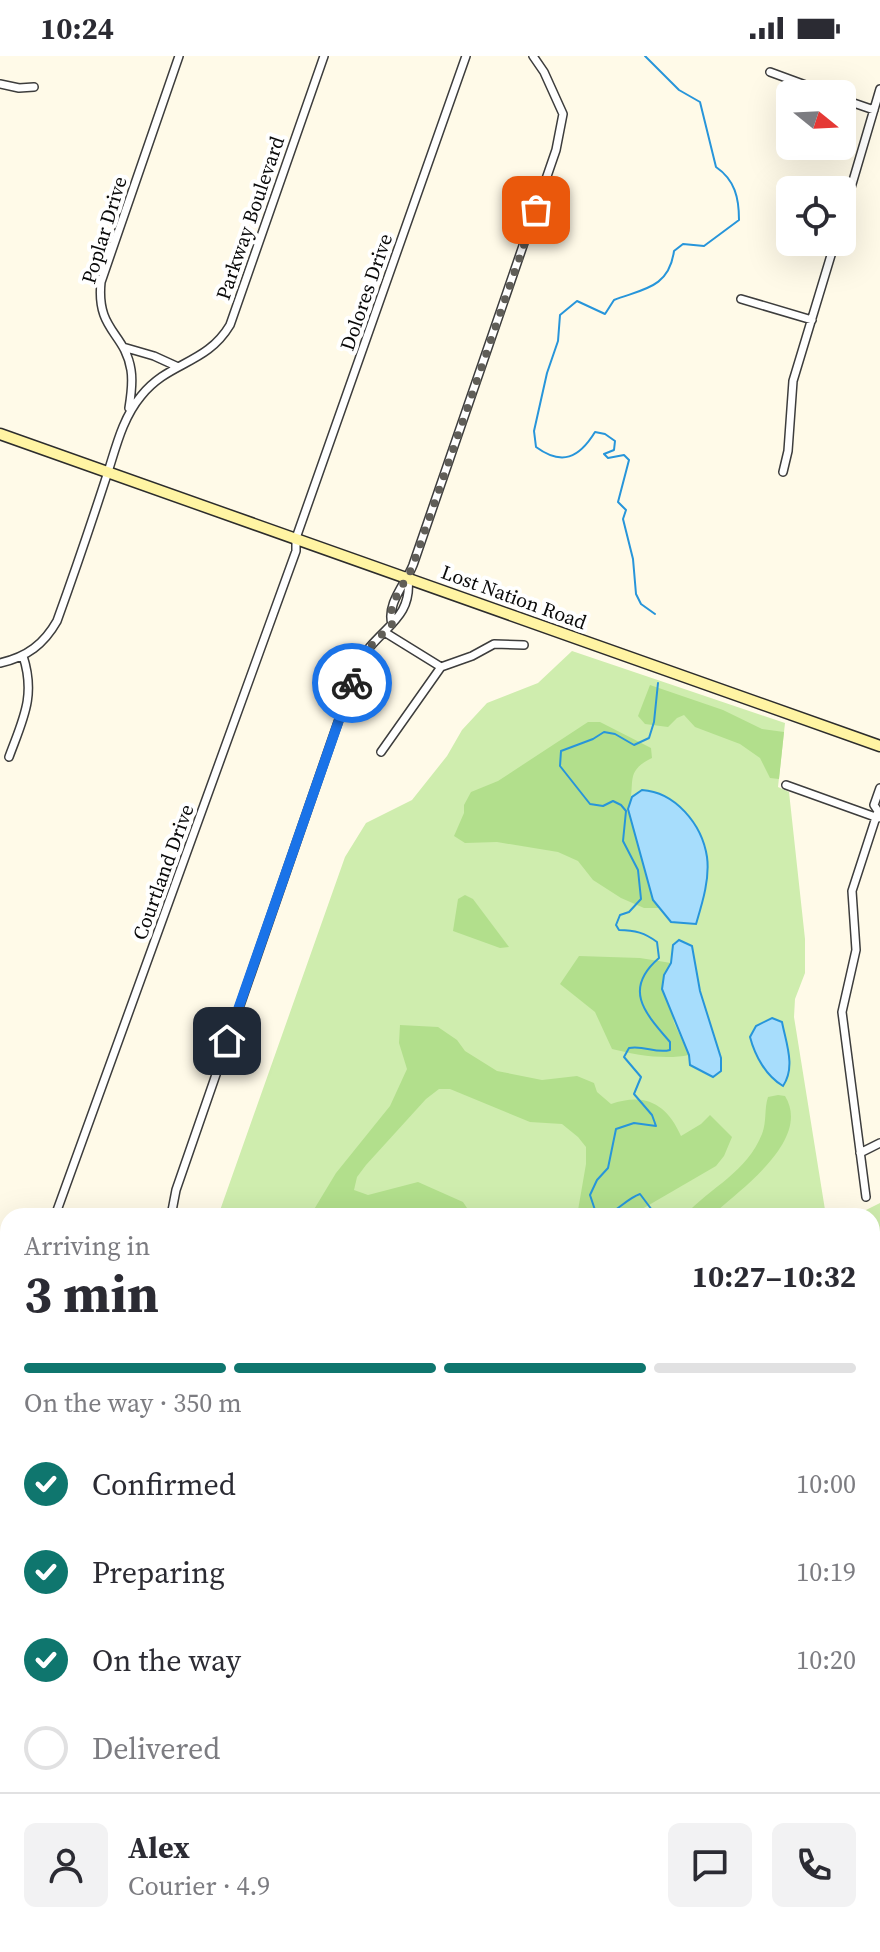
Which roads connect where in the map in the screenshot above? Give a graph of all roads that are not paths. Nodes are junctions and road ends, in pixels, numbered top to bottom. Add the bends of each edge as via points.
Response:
1 (179, 56) edge
2 (324, 56) edge
3 (466, 56) edge
4 (533, 56) edge
5 (770, 72) dead end
6 (792, 80) edge
7 (0, 84) edge
8 (34, 87) dead end
9 (880, 89) edge
10 (856, 104) edge
11 (874, 110) junction
12 (854, 176) edge
13 (831, 256) edge
14 (741, 299) dead end
15 (812, 320) junction
16 (123, 347) junction
17 (176, 366) junction
18 (129, 411) junction
19 (0, 434) edge
20 (108, 472) junction
21 (783, 472) dead end
22 (296, 538) junction
23 (408, 578) junction
24 (386, 633) junction
25 (524, 645) dead end
26 (23, 656) junction
27 (0, 663) edge
28 (441, 667) junction
29 (880, 746) edge
30 (381, 752) dead end
31 (9, 757) dead end
32 (786, 785) dead end
33 (880, 788) edge
34 (879, 815) edge
35 (880, 1143) edge
36 (860, 1153) junction
37 (866, 1197) dead end
38 (58, 1208) edge
39 (173, 1208) edge

1 - 16 street, Poplar Drive via 101,282 99,302 106,324
2 - 17 street, Parkway Boulevard via 230,325 220,343 203,356
3 - 22 street, Dolores Drive
4 - 23 street via 563,114 556,150
5 - 6 street
7 - 8 street
9 - 11 street
10 - 11 street
11 - 12 street
13 - 15 street
14 - 15 street
15 - 21 street via 793,381
16 - 17 street
16 - 18 street, Poplar Drive via 131,369
17 - 18 street, Parkway Boulevard via 155,380
18 - 20 street, Parkway Boulevard
19 - 20 street, Lost Nation Road
20 - 22 street, Lost Nation Road
20 - 26 street, Parkway Boulevard via 57,621 47,639
22 - 23 street, Lost Nation Road
22 - 38 street, Courtland Drive via 296,551
23 - 24 street via 400,587
23 - 29 street, Lost Nation Road
24 - 28 street
24 - 39 street via 368,649 352,682
25 - 28 street via 494,644
26 - 27 street
26 - 31 street via 30,692
28 - 30 street
32 - 34 street
33 - 34 street via 874,805
34 - 36 street via 852,891 856,950 842,1012
35 - 36 street
36 - 37 street

